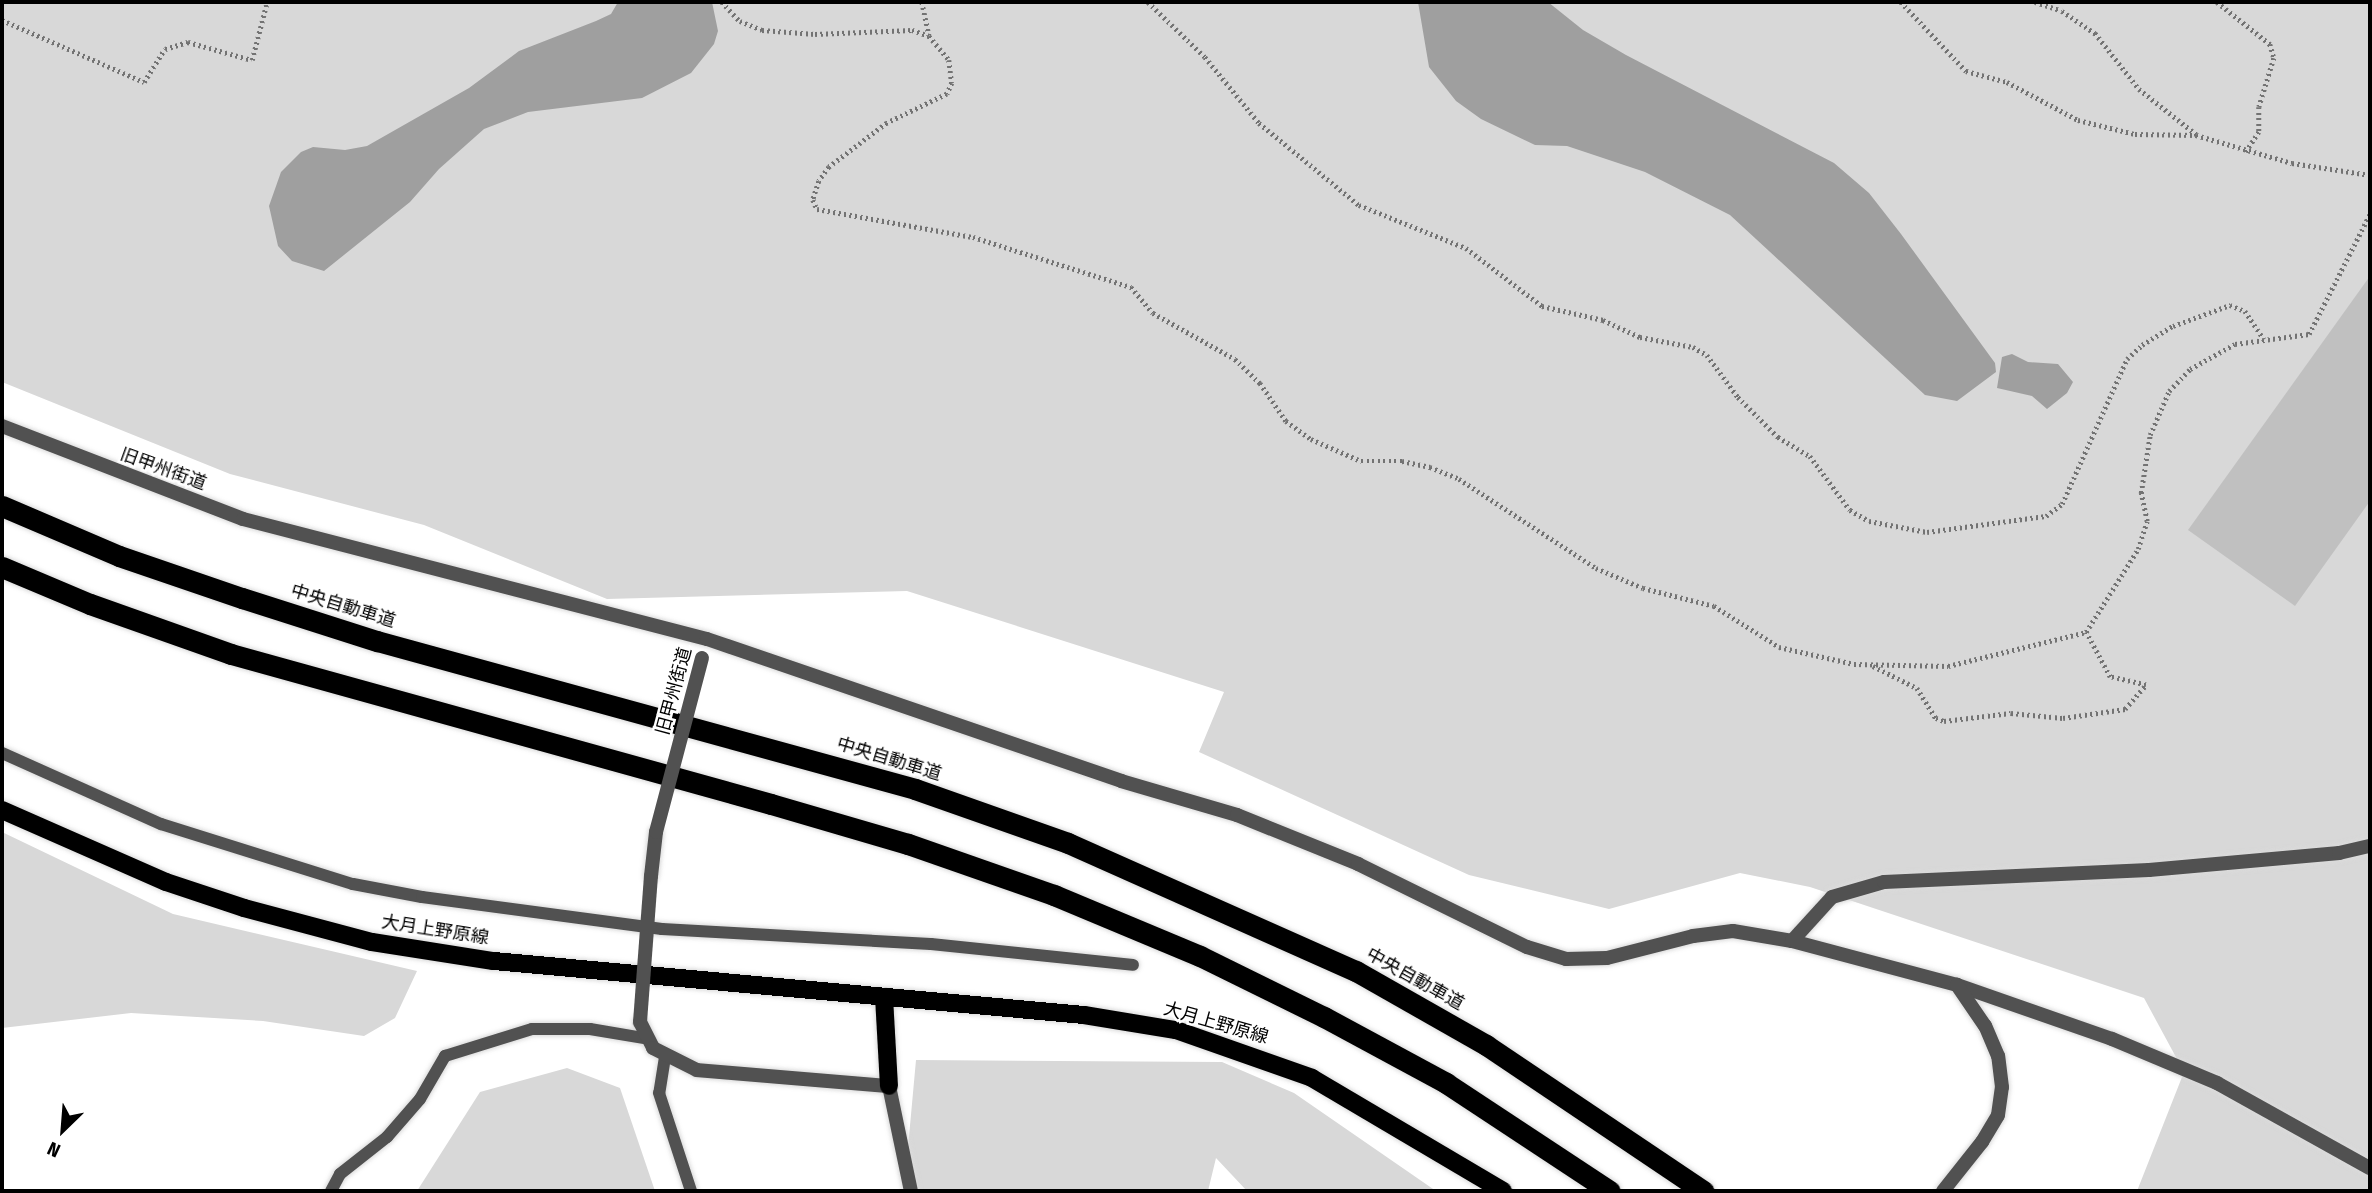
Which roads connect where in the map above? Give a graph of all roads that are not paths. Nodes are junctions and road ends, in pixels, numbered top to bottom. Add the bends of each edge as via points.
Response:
1 (2, 426) edge
2 (2, 506) edge
3 (2, 567) edge
4 (707, 639) junction
5 (2, 752) edge
6 (2, 810) edge
7 (2370, 846) edge
8 (1792, 941) junction
9 (1133, 965) dead end
10 (1957, 985) junction
11 (884, 997) junction
12 (644, 1038) junction
13 (665, 1057) junction
14 (889, 1086) junction
15 (2370, 1168) edge
16 (331, 1191) edge
17 (691, 1191) edge
18 (911, 1191) edge
19 (1503, 1191) edge
20 (1607, 1191) edge
21 (1703, 1191) edge
22 (1943, 1191) edge

1 - 4 street, 旧甲州街道 via 243,519
2 - 21 highway, 中央自動車道 via 119,556 266,606 915,789 1068,843 1356,971 1486,1045
3 - 20 highway via 231,654 908,844 1054,895 1200,956 1324,1017 1446,1083
4 - 8 street via 1121,781 1237,816 1358,864 1527,947 1566,959 1606,958 1693,936 1733,932
4 - 12 street, 旧甲州街道, bridge via 656,832 640,1022
5 - 9 lane via 161,824 353,884 422,897 662,929 918,943
6 - 11 main road, 大月上野原線 via 166,882 372,942 494,961
7 - 8 street via 2339,853 2149,870 1884,882 1832,897
8 - 10 street
10 - 15 street via 2112,1039 2217,1083
10 - 22 street via 1985,1026 1998,1056 2002,1087 1997,1115 1982,1142
11 - 14 main road
11 - 19 main road, 大月上野原線 via 1084,1015 1222,1043 1322,1084
12 - 13 street
12 - 16 lane via 590,1029 532,1030 445,1056 420,1099 387,1137 340,1174
13 - 14 street via 698,1070
13 - 17 lane via 659,1093
14 - 18 street

